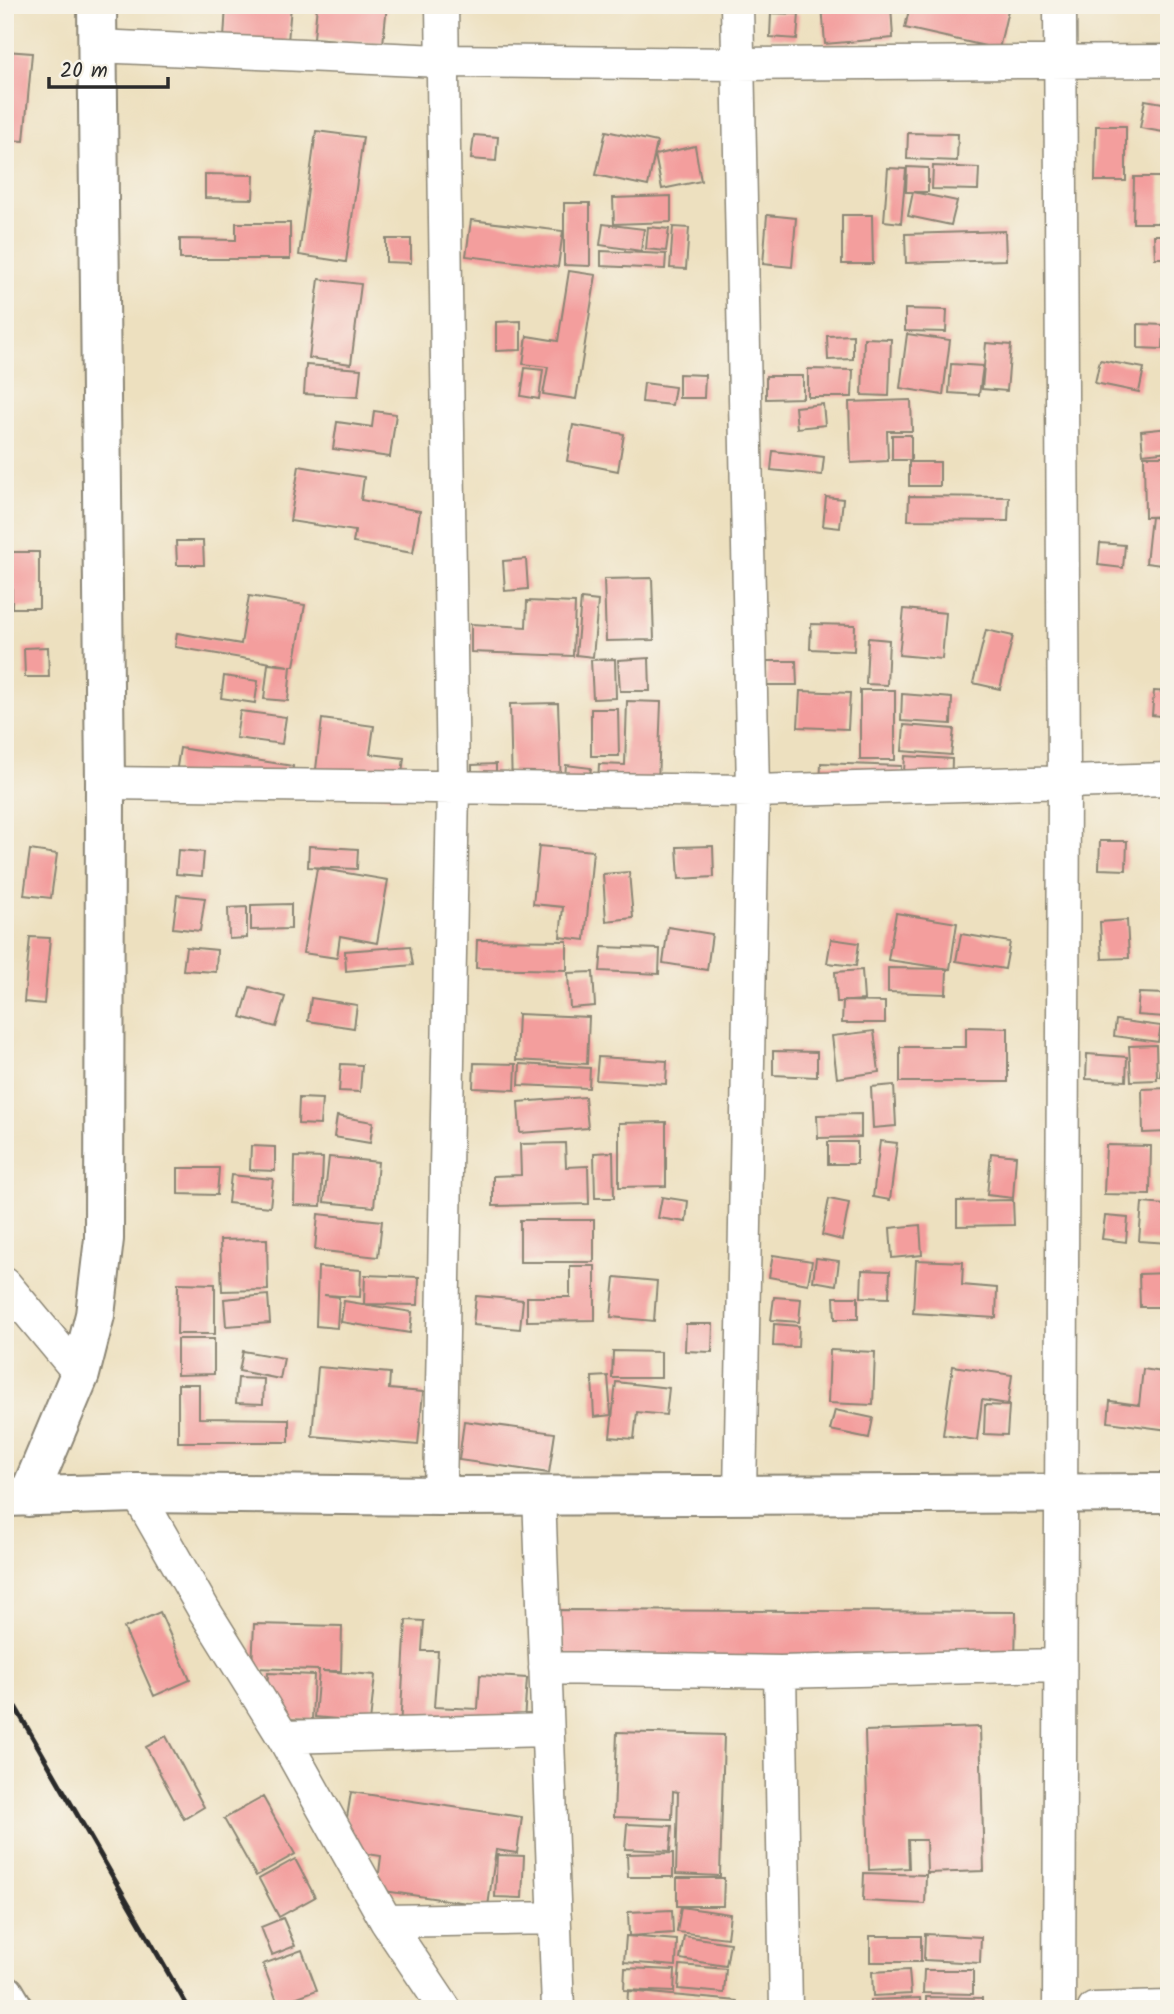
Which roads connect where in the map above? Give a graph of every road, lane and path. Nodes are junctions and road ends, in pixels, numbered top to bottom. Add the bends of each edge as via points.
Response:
1 (97, 5) edge
2 (442, 5) edge
3 (737, 5) edge
4 (1060, 5) edge
5 (96, 46) junction
6 (441, 61) junction
7 (1169, 61) edge
8 (1060, 62) junction
9 (736, 64) junction
10 (1169, 779) edge
11 (1065, 780) junction
12 (105, 783) junction
13 (453, 789) junction
14 (753, 791) junction
15 (5, 1284) edge
16 (80, 1374) junction
17 (137, 1493) junction
18 (1169, 1493) edge
19 (740, 1494) junction
20 (1061, 1494) junction
21 (539, 1495) junction
22 (440, 1496) junction
23 (17, 1497) edge
24 (1058, 1665) junction
25 (545, 1668) junction
26 (780, 1672) junction
27 (547, 1730) junction
28 (284, 1737) junction
29 (555, 1918) junction
30 (386, 1921) junction
31 (5, 1994) edge
32 (1169, 2007) edge
33 (14, 2009) edge
34 (445, 2009) edge
35 (558, 2009) edge
36 (786, 2009) edge
37 (1059, 2009) edge
38 (1094, 2009) edge

1 - 5 street
2 - 6 street
3 - 9 street
4 - 8 street
5 - 6 street
5 - 12 street
6 - 9 street
6 - 13 street
7 - 8 street
8 - 9 street
8 - 11 street
9 - 14 street
10 - 11 street
11 - 14 street
11 - 20 street
12 - 13 street
12 - 16 street via 104,1239 95,1315
13 - 14 street
13 - 22 street
14 - 19 street
15 - 16 street
16 - 23 street
17 - 22 street
17 - 23 street
17 - 28 street
18 - 20 street
19 - 20 street
19 - 21 street
20 - 24 street
21 - 22 street
21 - 25 street
24 - 26 street
24 - 37 street
25 - 26 street
25 - 27 street
26 - 36 street
27 - 28 street
27 - 29 street
28 - 30 street
29 - 30 street
29 - 35 street
30 - 34 street
31 - 33 street
32 - 38 street

